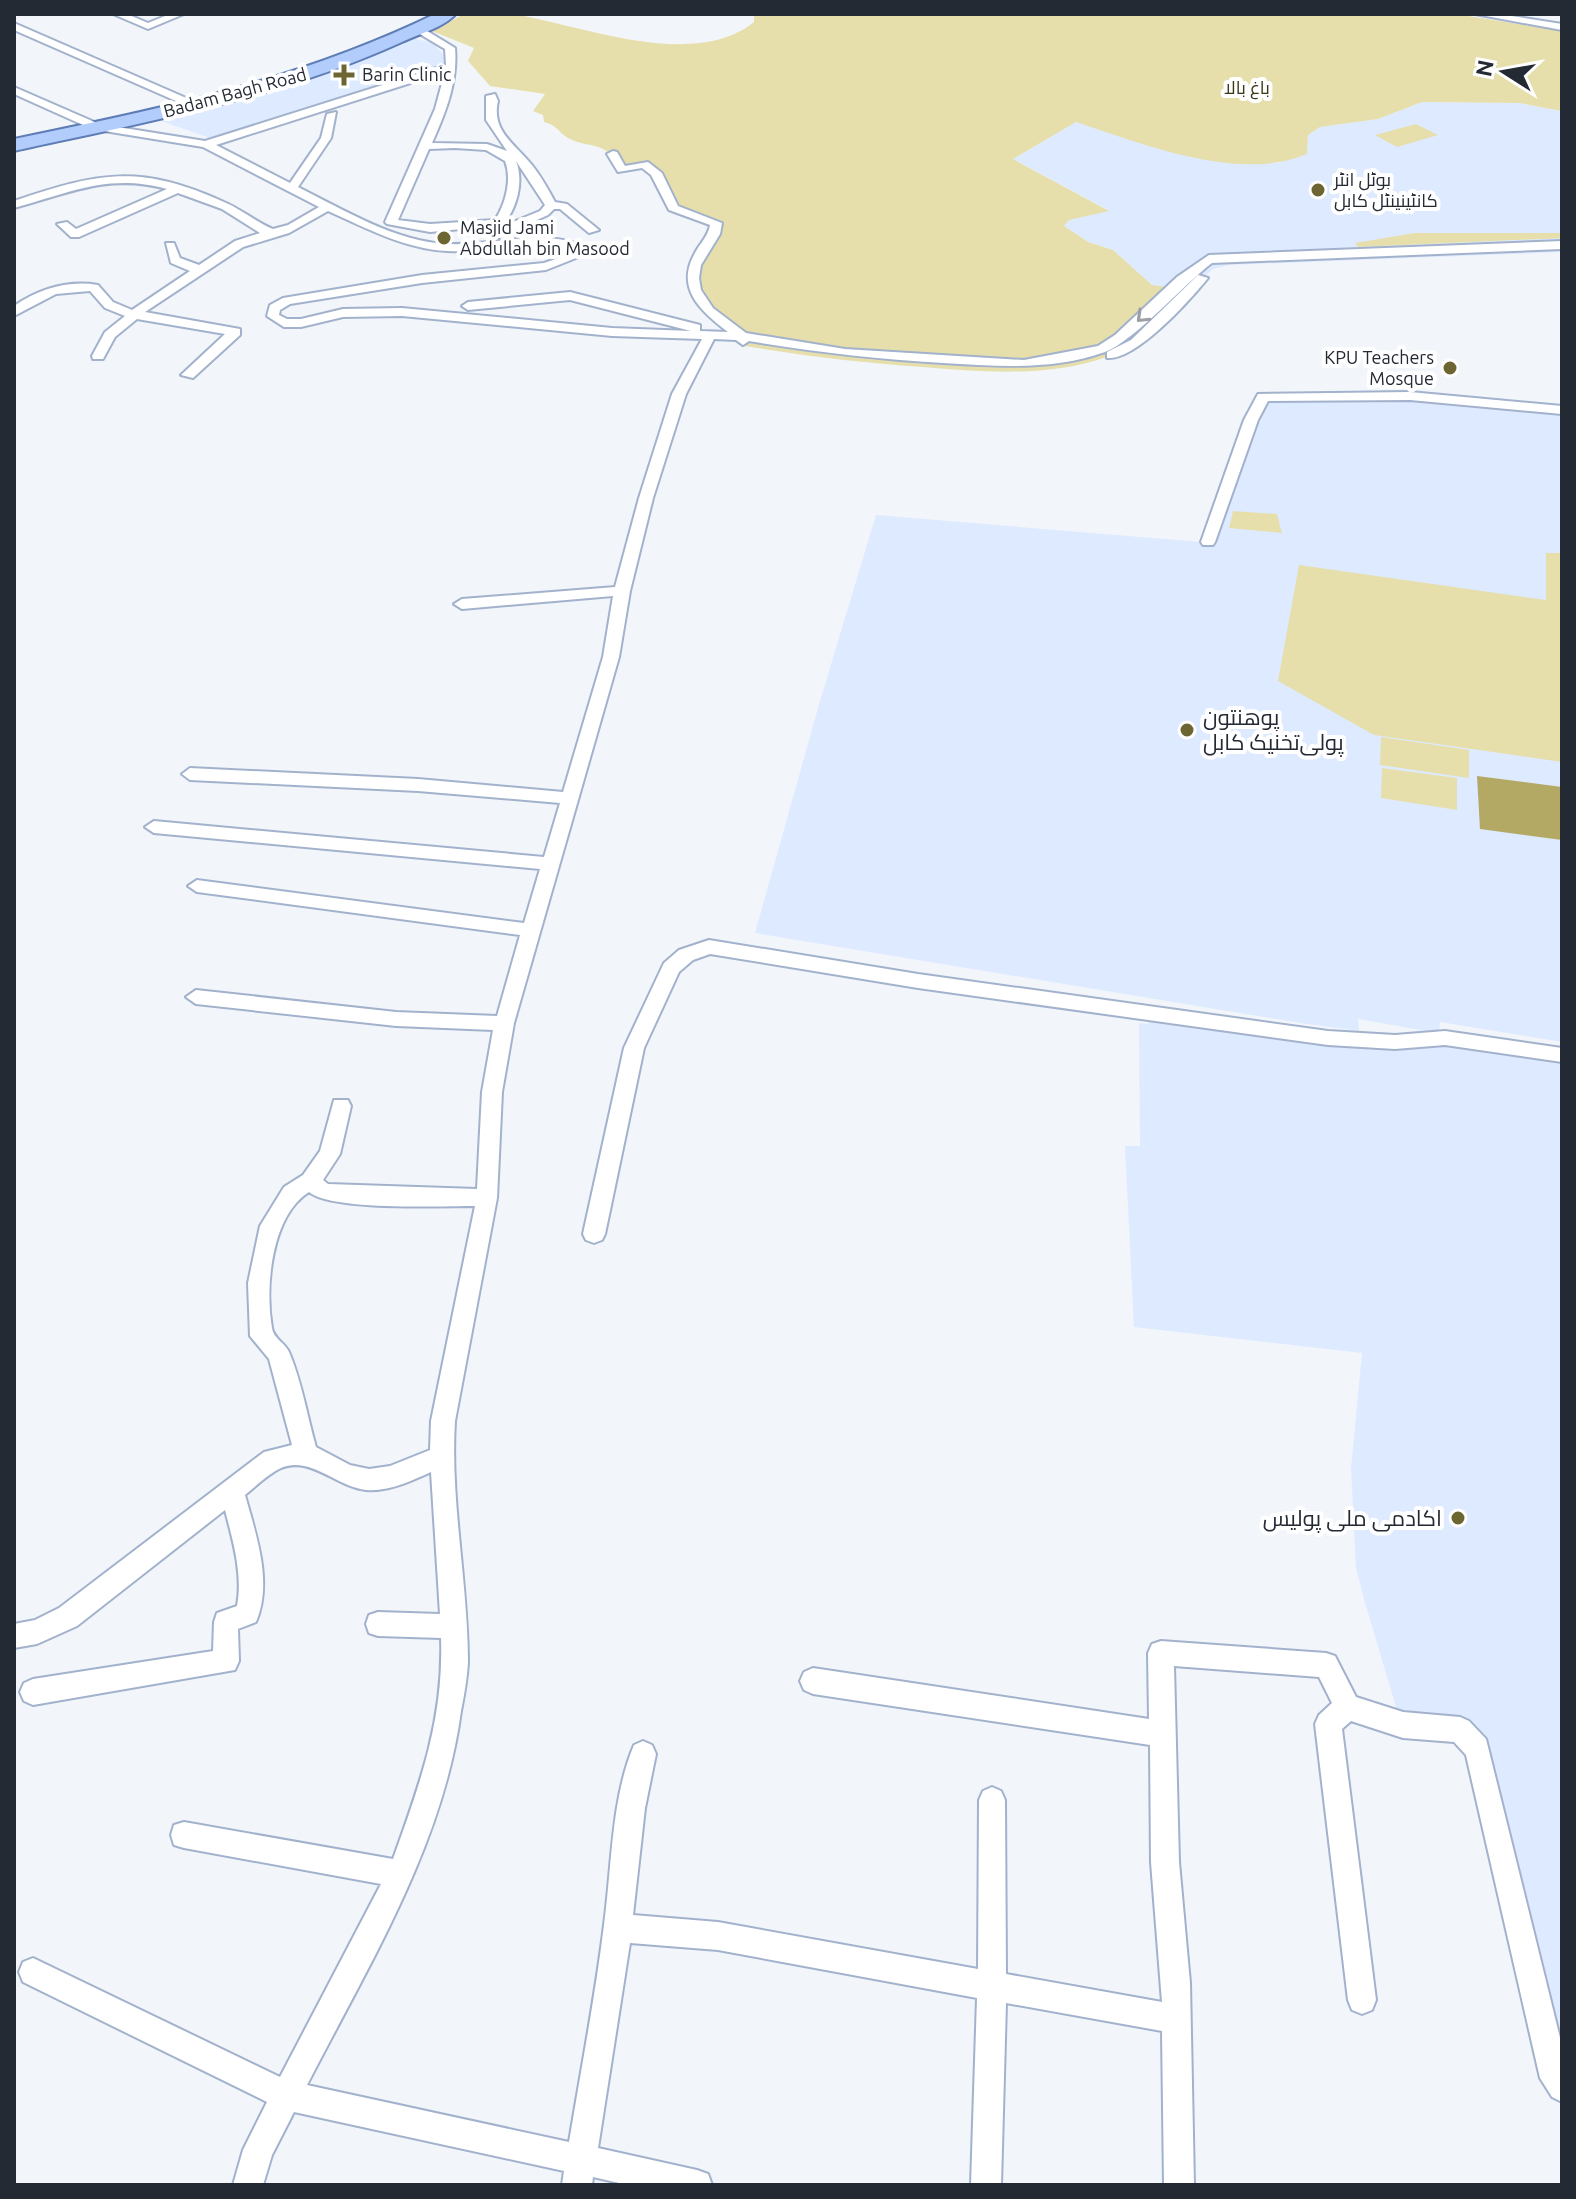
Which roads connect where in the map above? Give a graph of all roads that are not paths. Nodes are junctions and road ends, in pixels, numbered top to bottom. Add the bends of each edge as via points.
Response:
1 (118, 14) edge
2 (179, 14) edge
3 (448, 14) edge
4 (1480, 14) edge
5 (14, 26) edge
6 (1562, 27) edge
7 (416, 28) junction
8 (452, 67) junction
9 (14, 90) edge
10 (491, 96) dead end
11 (196, 106) junction
12 (332, 114) dead end
13 (96, 127) junction
14 (206, 144) junction
15 (14, 145) edge
16 (425, 146) junction
17 (613, 154) dead end
18 (179, 188) junction
19 (292, 188) junction
20 (200, 195) junction
21 (174, 204) dead end
22 (14, 205) edge
23 (551, 205) junction
24 (328, 207) junction
25 (63, 224) dead end
26 (593, 230) dead end
27 (271, 233) junction
28 (495, 234) dead end
29 (1562, 245) edge
30 (170, 246) dead end
31 (1562, 252) edge
32 (1327, 257) junction
33 (199, 270) junction
34 (1181, 280) junction
35 (1196, 284) junction
36 (468, 306) dead end
37 (14, 312) edge
38 (136, 315) junction
39 (710, 335) junction
40 (743, 341) junction
41 (98, 356) dead end
42 (188, 375) dead end
43 (1562, 410) edge
44 (1208, 542) dead end
45 (622, 591) junction
46 (462, 604) dead end
47 (190, 774) dead end
48 (572, 798) junction
49 (154, 827) dead end
50 (549, 864) junction
51 (197, 886) dead end
52 (529, 930) junction
53 (196, 997) dead end
54 (504, 1023) junction
55 (1562, 1055) edge
56 (341, 1106) dead end
57 (310, 1181) junction
58 (487, 1198) junction
59 (594, 1234) dead end
60 (306, 1454) junction
61 (441, 1456) junction
62 (232, 1493) junction
63 (378, 1624) dead end
64 (453, 1626) junction
65 (14, 1636) edge
66 (813, 1681) dead end
67 (33, 1692) dead end
68 (1347, 1707) junction
69 (1163, 1734) junction
70 (643, 1754) dead end
71 (992, 1800) dead end
72 (184, 1835) dead end
73 (401, 1874) junction
74 (618, 1928) junction
75 (33, 1972) dead end
76 (992, 1986) junction
77 (1362, 2000) dead end
78 (1177, 2019) junction
79 (1562, 2087) edge
80 (285, 2095) junction
81 (579, 2172) edge
82 (248, 2185) edge
83 (697, 2185) edge
84 (986, 2185) edge
85 (1179, 2185) edge

1 - 2 street via 148,26
3 - 7 main road, Badam Bagh Road
4 - 6 street
5 - 11 street
7 - 8 street via 450,48
7 - 11 main road, Badam Bagh Road via 326,67
8 - 14 street
8 - 16 street
9 - 13 street
10 - 23 street via 493,128
11 - 13 main road, Badam Bagh Road
12 - 19 street via 326,138
13 - 14 street
13 - 15 main road, Badam Bagh Road
14 - 19 street
16 - 16 street via 496,148 513,160 517,173 499,223 430,228 391,222
17 - 40 street via 622,170 644,164 656,173 673,208 716,223 697,261 693,293
18 - 20 street
18 - 22 street via 117,177
18 - 25 street via 75,234
19 - 24 street
20 - 21 street
20 - 27 street
23 - 26 street via 563,206
23 - 28 street
24 - 27 street
24 - 39 street via 427,246 556,240 578,248 575,256 546,266 287,301 274,308 273,316 284,323 343,313 402,312 612,332
27 - 33 street via 239,244
29 - 32 street
30 - 33 street via 175,260
31 - 32 street
32 - 34 street via 1209,259
32 - 35 street via 1229,265 1213,269
33 - 38 street
34 - 35 street
34 -> 40 street via 1102,349 1024,364
35 - 40 street via 1136,343 1111,356 1040,372 844,361
36 - 39 street via 570,296
37 - 38 street via 38,296 78,286 94,288 109,305
38 - 41 street via 110,335
38 - 42 street via 235,332
39 - 40 street
39 - 45 street via 679,394
43 - 44 street via 1410,396 1263,397
45 - 46 street
45 - 48 street via 611,657
47 - 48 street
48 - 50 street
49 - 50 street
50 - 52 street
51 - 52 street
52 - 54 street
53 - 54 street via 396,1019
54 - 58 street via 492,1092
55 - 59 street via 1445,1038 1328,1038 709,947 686,955 671,968 634,1048
56 - 57 street via 330,1154
57 - 58 street via 322,1191 341,1195
57 - 60 street via 291,1193 271,1226 259,1283 261,1336 279,1354
58 - 61 street via 458,1333
60 - 61 street via 358,1478 387,1479
60 - 62 street via 294,1452 272,1460
61 - 64 street
62 - 65 street via 68,1617
62 - 67 street via 252,1601 247,1614 226,1622 226,1661
63 - 64 street
64 - 73 street via 455,1666 442,1758
66 - 69 street
68 - 69 street via 1326,1665 1161,1653
68 - 77 street via 1328,1724
68 - 79 street via 1403,1725 1460,1730 1477,1748 1555,2078
69 - 78 street via 1165,1862
70 - 74 street
71 - 76 street
72 - 73 street
73 - 80 street
74 - 76 street via 718,1936
74 - 81 street
75 - 80 street
76 - 78 street
76 - 84 street
78 - 85 street
80 - 81 street
80 - 82 street via 258,2150
81 - 83 street

